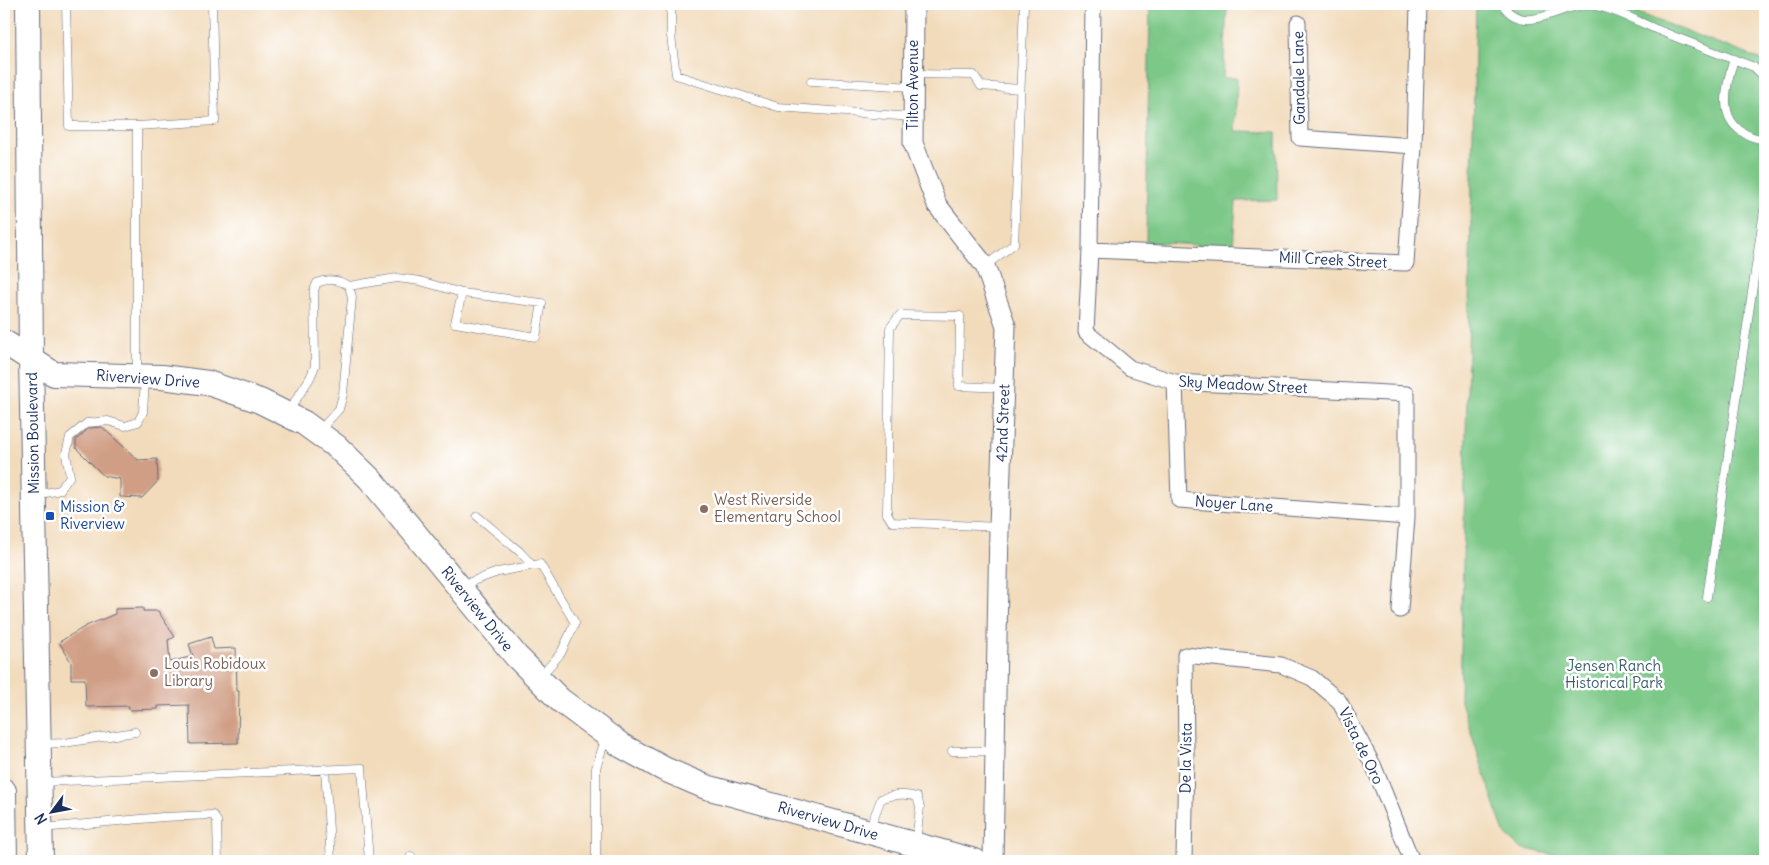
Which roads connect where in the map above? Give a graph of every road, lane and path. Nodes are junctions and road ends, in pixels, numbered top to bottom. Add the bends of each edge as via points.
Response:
1 (28, 4) edge
2 (66, 4) edge
3 (212, 4) edge
4 (671, 4) edge
5 (914, 4) edge
6 (1024, 4) edge
7 (1094, 4) edge
8 (1418, 4) edge
9 (1502, 4) edge
10 (1298, 23) dead end
11 (1734, 60) junction
12 (1765, 78) edge
13 (913, 80) junction
14 (811, 81) dead end
15 (1020, 89) junction
16 (913, 117) junction
17 (137, 126) junction
18 (1765, 140) edge
19 (1414, 146) junction
20 (1765, 204) edge
21 (1090, 250) junction
22 (985, 266) junction
23 (350, 286) junction
24 (462, 293) junction
25 (4, 342) edge
26 (31, 360) junction
27 (141, 377) junction
28 (1175, 382) junction
29 (1004, 388) junction
30 (286, 414) junction
31 (318, 433) junction
32 (34, 495) junction
33 (477, 516) dead end
34 (1407, 517) junction
35 (999, 527) junction
36 (532, 565) junction
37 (458, 586) junction
38 (1707, 598) dead end
39 (1400, 610) dead end
40 (1184, 655) joint
41 (539, 679) junction
42 (135, 732) dead end
43 (606, 735) junction
44 (39, 745) junction
45 (952, 751) dead end
46 (996, 751) junction
47 (325, 769) junction
48 (40, 782) junction
49 (4, 791) edge
50 (41, 828) junction
51 (868, 832) junction
52 (915, 845) junction
53 (5, 861) edge
54 (41, 861) edge
55 (218, 861) edge
56 (331, 861) edge
57 (369, 861) edge
58 (596, 861) edge
59 (975, 861) edge
60 (993, 861) edge
61 (1184, 861) edge
62 (1412, 861) edge

1 - 26 main road, Mission Boulevard
2 - 17 lane via 69,126
3 - 17 lane via 215,122
4 - 16 lane via 676,74 778,107
5 - 13 street, Tilton Avenue
6 - 15 lane
7 - 21 street, Sky Meadow Street
8 - 19 street, Mill Creek Street
9 - 11 lane via 1511,13 1529,18 1583,5 1599,7
10 - 19 street, Gandale Lane via 1300,138
11 - 12 lane via 1754,67
11 - 18 lane via 1726,83 1725,105 1739,131 1750,138
13 - 14 lane
13 - 15 lane via 974,75 981,86
13 - 16 street, Tilton Avenue
15 - 22 lane via 1014,244
16 - 22 street, Tilton Avenue via 912,143 937,205
17 - 27 lane
19 - 21 street, Mill Creek Street via 1406,264
20 - 38 lane
21 - 28 street, Sky Meadow Street via 1086,332 1130,368
22 - 29 street, 42nd Street via 1006,326
23 - 24 lane via 396,278
23 - 30 lane via 342,281 322,280 317,283 314,290 315,366
23 - 31 lane via 352,297 343,394 339,409
24 - 24 lane via 455,323 536,337 542,303
25 - 26 main road, Riverview Drive
26 - 27 main road, Riverview Drive via 54,374
26 - 32 main road, Mission Boulevard
27 - 30 main road, Riverview Drive via 208,383
27 - 32 lane via 143,412 138,422 125,426 108,421 87,423 70,437 66,454 70,476 60,490
28 - 34 street, Noyer Lane via 1178,500
28 - 34 street, Sky Meadow Street via 1407,394
29 - 35 street, 42nd Street
29 - 35 lane via 959,386 960,316 900,316 890,328 887,514 892,522
30 - 31 main road, Riverview Drive
31 - 37 main road, Riverview Drive via 370,479
32 - 44 main road, Mission Boulevard
33 - 36 lane
34 - 39 street, Sky Meadow Street
35 - 46 street, 42nd Street
36 - 37 lane via 498,572
36 - 41 lane via 540,564 575,623 561,654
37 - 41 main road, Riverview Drive
40 - 61 street, De la Vista
40 - 62 street, Vista de Oro via 1281,665 1312,678 1339,701 1374,767
41 - 43 main road, Riverview Drive via 560,700
42 - 44 lane
43 - 51 main road, Riverview Drive via 664,769 706,787
43 - 58 lane via 596,768
44 - 48 main road, Mission Boulevard
45 - 46 lane
46 - 60 street, 42nd Street
47 - 48 lane
47 - 56 lane
47 - 57 lane via 362,768
48 - 50 main road, Mission Boulevard
49 - 53 main road
50 - 54 main road, Mission Boulevard
50 - 55 lane via 213,815 217,821
51 - 52 main road, Riverview Drive
51 - 52 lane via 881,799 907,794 917,797 920,807
52 - 59 main road, Riverview Drive

